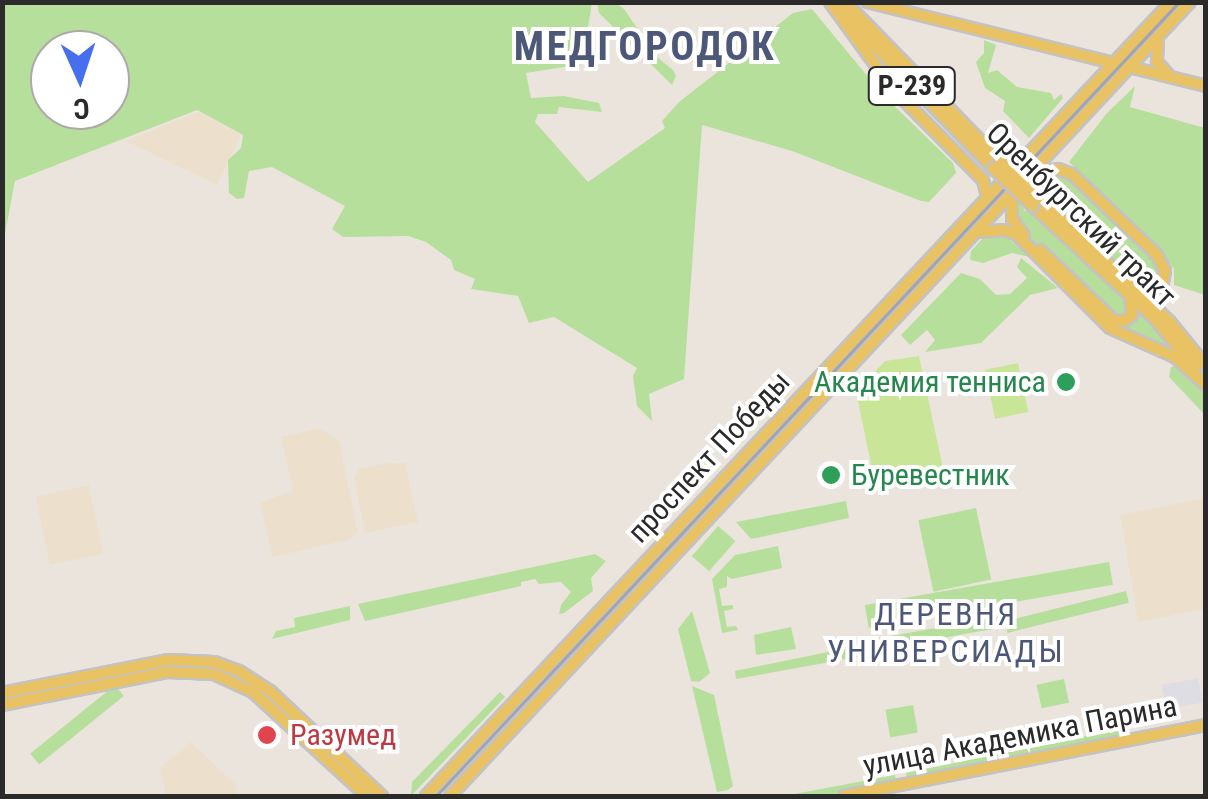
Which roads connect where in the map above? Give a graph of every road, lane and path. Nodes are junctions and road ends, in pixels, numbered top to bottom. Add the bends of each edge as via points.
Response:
1 (831, 2) edge
2 (844, 2) edge
3 (867, 2) edge
4 (1172, 2) edge
5 (1190, 2) edge
6 (892, 11) junction
7 (872, 34) junction
8 (1160, 36) junction
9 (1111, 63) junction
10 (1130, 68) junction
11 (1171, 78) junction
12 (1206, 86) edge
13 (997, 165) junction
14 (1036, 172) junction
15 (987, 196) junction
16 (1012, 198) junction
17 (979, 232) junction
18 (1130, 290) junction
19 (1206, 366) edge
20 (1206, 384) edge
21 (147, 670) junction
22 (2, 693) edge
23 (2, 705) edge
24 (1206, 728) edge
25 (934, 781) junction
26 (368, 796) edge
27 (382, 796) edge
28 (426, 796) edge
29 (450, 796) edge
30 (849, 796) edge
31 (872, 796) edge

1 - 13 main road, Оренбургский тракт / Р-239
1 - 15 main road via 893,89 983,180
2 - 7 main road, Оренбургский тракт / Р-239
3 - 6 main road
4 - 9 main road, проспект Победы
5 - 8 main road, проспект Победы
6 - 7 main road via 872,15
6 - 9 main road
7 - 13 main road, Оренбургский тракт / Р-239
8 - 10 main road, проспект Победы
8 - 11 main road via 1156,57
9 - 10 main road
9 - 15 main road, проспект Победы
10 - 11 main road
10 - 14 main road, проспект Победы
11 - 12 main road
13 - 18 main road, Оренбургский тракт / Р-239, bridge
14 - 16 main road, проспект Победы
14 - 18 main road via 1072,174 1160,259 1164,279 1157,288
15 - 28 main road, проспект Победы
16 - 17 main road, проспект Победы
16 - 18 main road via 1019,229 1113,320 1132,315
17 - 20 main road via 1016,234 1110,328 1175,357
17 - 29 main road, проспект Победы
18 - 19 main road, Оренбургский тракт / Р-239 via 1169,321
18 - 20 main road, Оренбургский тракт / Р-239
21 - 22 main road
21 - 23 main road
21 - 26 main road via 196,671 242,685
21 - 27 main road via 191,659 247,675
24 - 25 main road, улица Академика Парина
25 - 30 main road, улица Академика Парина
25 - 31 main road, улица Академика Парина

